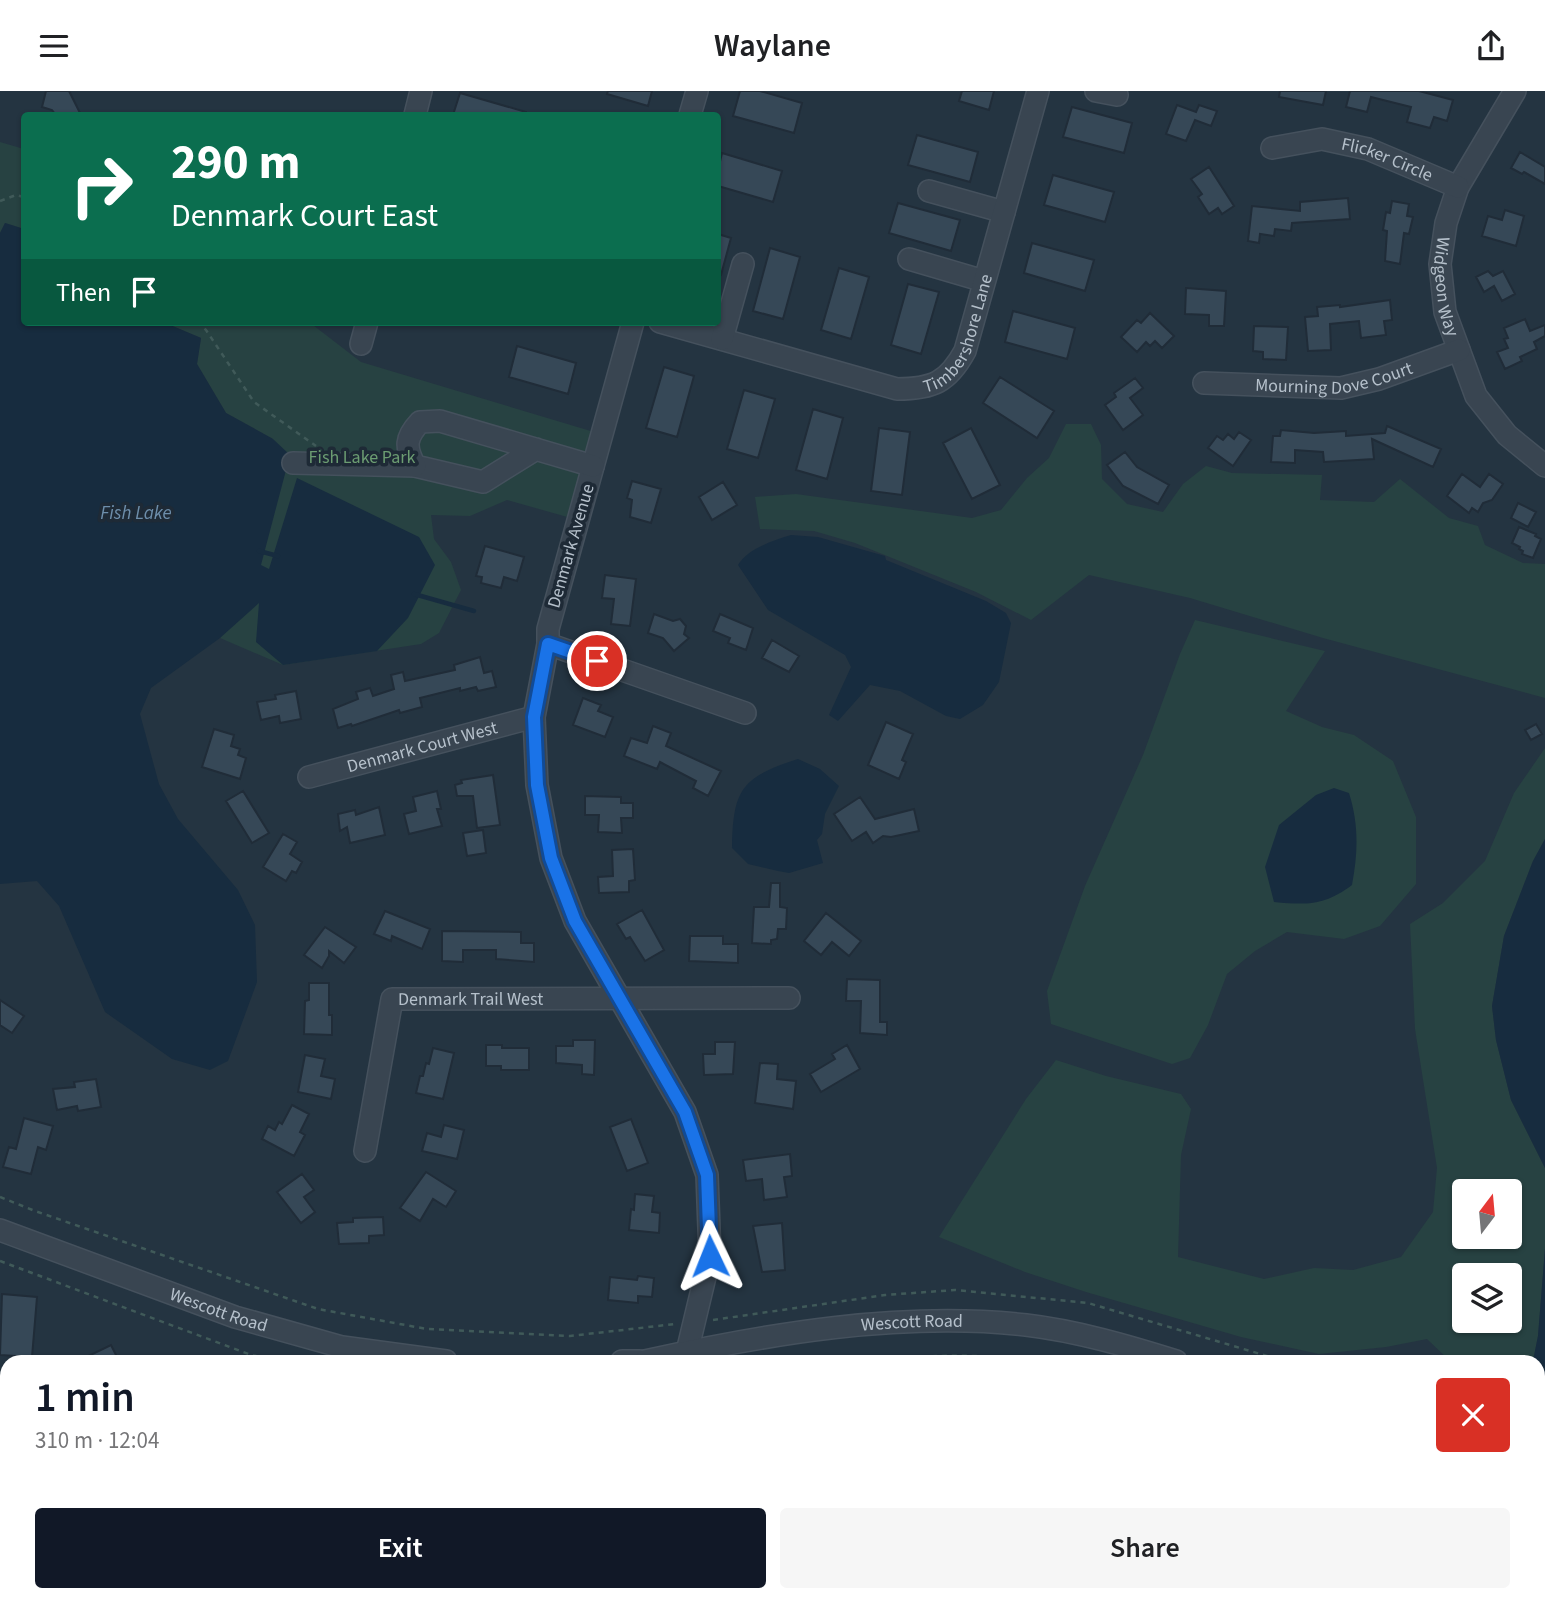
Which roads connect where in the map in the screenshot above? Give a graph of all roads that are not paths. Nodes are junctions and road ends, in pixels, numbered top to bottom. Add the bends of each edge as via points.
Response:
1 (421, 91) edge
2 (697, 91) edge
3 (1038, 91) edge
4 (1515, 91) edge
5 (416, 112) edge
6 (691, 112) edge
7 (1272, 148) dead end
8 (1458, 187) junction
9 (929, 191) dead end
10 (1004, 212) junction
11 (909, 259) dead end
12 (743, 264) dead end
13 (984, 281) junction
14 (366, 326) edge
15 (632, 326) edge
16 (675, 326) edge
17 (722, 339) junction
18 (361, 344) dead end
19 (1459, 350) junction
20 (1204, 383) dead end
21 (536, 449) junction
22 (293, 463) dead end
23 (415, 465) junction
24 (593, 466) junction
25 (1545, 466) edge
26 (548, 644) junction
27 (745, 713) dead end
28 (534, 717) junction
29 (309, 777) dead end
30 (619, 998) junction
31 (789, 998) dead end
32 (365, 1151) dead end
33 (0, 1230) edge
34 (401, 1355) edge
35 (686, 1355) edge
36 (695, 1355) edge
37 (1157, 1355) edge

1 - 5 street
2 - 6 street
3 - 10 street, Timbershore Lane
4 - 8 street, Widgeon Way
7 - 8 street, Flicker Circle via 1322,139 1368,149
8 - 19 street, Widgeon Way via 1440,264 1445,313
9 - 10 street
10 - 13 street, Timbershore Lane
11 - 13 street
12 - 17 street
13 - 17 street, Timbershore Lane via 965,351 955,369 939,383 918,389 897,389
14 - 18 street
15 - 24 street, Denmark Avenue
16 - 17 street, Timbershore Lane
19 - 20 street, Mourning Dove Court via 1341,388
19 - 25 street, Widgeon Way via 1476,396 1507,435
21 - 23 street via 483,482
21 - 23 street via 440,421 420,422 411,432 407,450
21 - 24 street
22 - 23 street
24 - 26 street, Denmark Avenue via 548,629
26 - 27 street
26 - 28 street, Denmark Avenue
28 - 29 street, Denmark Court West
28 - 30 street, Denmark Avenue via 537,785 551,858 575,921
30 - 31 street
30 - 32 street, Denmark Trail West via 393,999
30 - 35 street, Denmark Avenue via 685,1112 707,1175 710,1256
33 - 34 street, Wescott Road via 235,1317 342,1347
36 - 37 street, Wescott Road via 852,1325 922,1320 1027,1325

